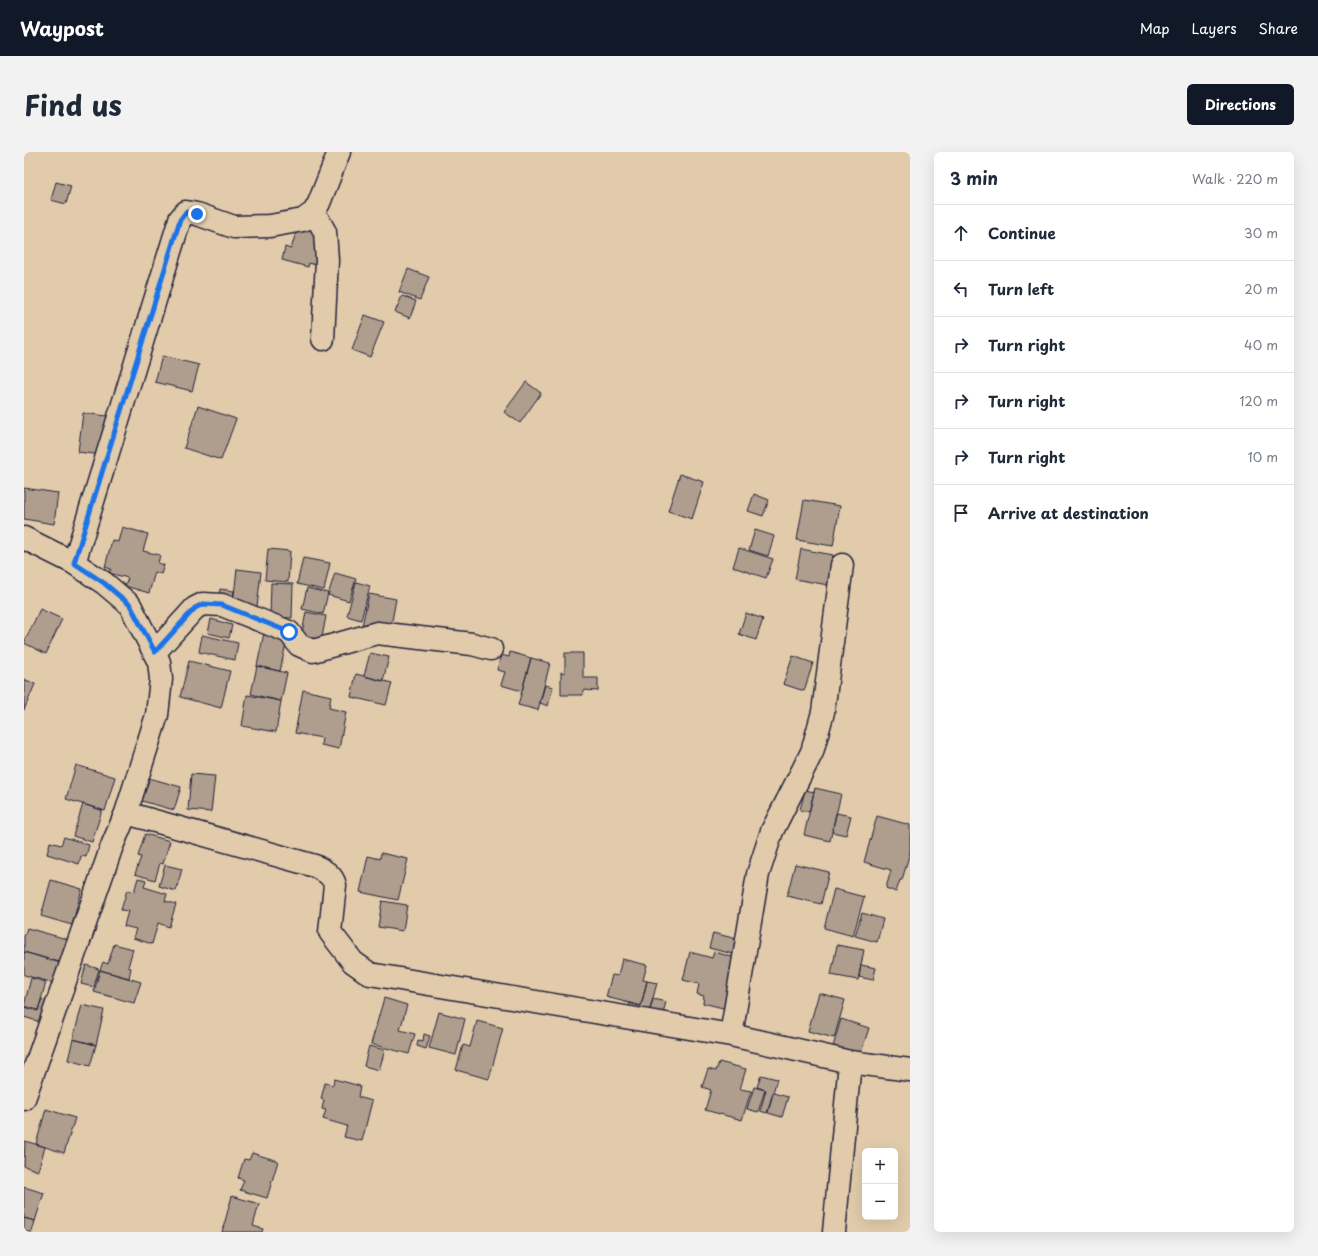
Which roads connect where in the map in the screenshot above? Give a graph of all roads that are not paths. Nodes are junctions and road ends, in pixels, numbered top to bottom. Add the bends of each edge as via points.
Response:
1 (339, 152) edge
2 (314, 212) junction
3 (323, 339) dead end
4 (24, 538) edge
5 (74, 563) junction
6 (842, 565) dead end
7 (491, 649) dead end
8 (155, 652) junction
9 (126, 813) junction
10 (731, 1035) junction
11 (32, 1054) edge
12 (850, 1062) junction
13 (910, 1070) edge
14 (24, 1099) edge
15 (834, 1232) edge

1 - 2 street
2 - 3 street via 326,232 328,260
2 - 5 street via 303,220 270,226 234,227 186,212 180,220
4 - 5 street
5 - 8 street via 130,605
6 - 10 street via 818,734 812,752 772,831 758,874
7 - 8 street via 472,644 377,633 313,651 299,645 289,632 222,605 203,604 195,608
8 - 9 street via 161,679 157,715
9 - 10 street via 315,866 325,871 333,878 335,885 330,932 353,962 370,974
9 - 11 street
10 - 12 street
11 - 14 street
12 - 13 street
12 - 15 street

